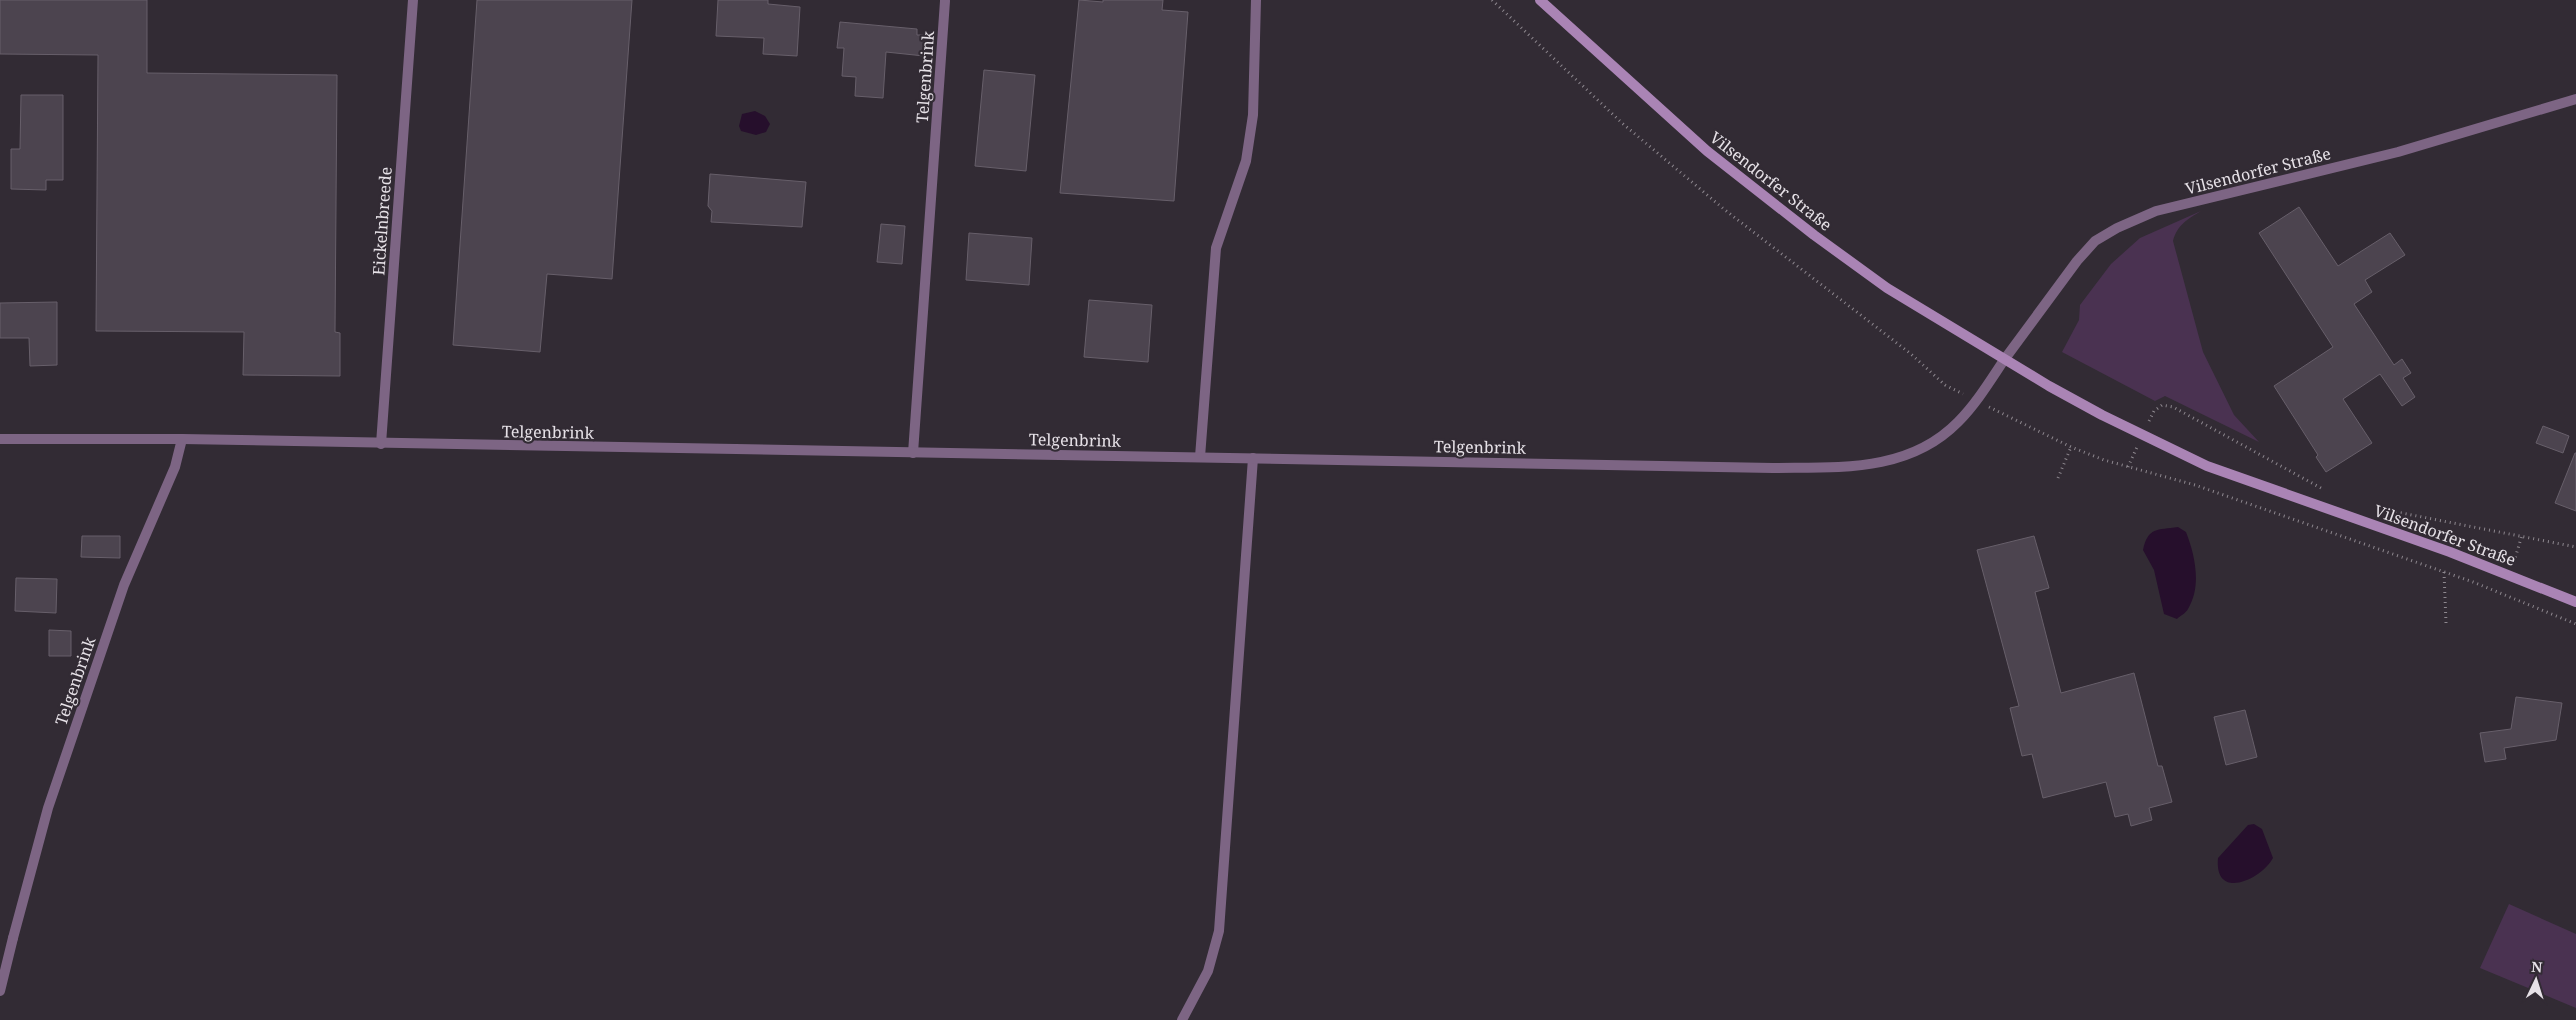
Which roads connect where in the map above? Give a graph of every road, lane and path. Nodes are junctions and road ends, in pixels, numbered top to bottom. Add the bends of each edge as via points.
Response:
1 (412, 0) edge
2 (1256, 0) edge
3 (1492, 0) edge
4 (1540, 0) edge
5 (945, 1) edge
6 (2576, 99) edge
7 (2004, 360) junction
8 (1976, 400) junction
9 (2142, 436) junction
10 (0, 439) edge
11 (182, 439) junction
12 (381, 444) junction
13 (2071, 448) junction
14 (913, 453) junction
15 (1200, 457) junction
16 (1253, 458) junction
17 (2128, 467) junction
18 (2058, 478) dead end
19 (2330, 493) dead end
20 (2377, 508) dead end
21 (2522, 535) junction
22 (2576, 547) edge
23 (2450, 552) junction
24 (2444, 572) junction
25 (2510, 575) junction
26 (2576, 602) edge
27 (2446, 623) dead end
28 (2576, 624) edge
29 (0, 991) edge
30 (1182, 1020) edge

1 - 12 street, Eickelnbreede
2 - 15 street via 1253,114 1246,161 1216,248
3 - 8 path via 1622,123 1725,210 1911,354 1945,385
4 - 7 main road, Vilsendorfer Straße via 1707,150 1814,235 1887,288
5 - 14 street, Telgenbrink
6 - 7 street, Vilsendorfer Straße via 2398,152 2156,211 2117,228 2095,241 2077,261
7 - 8 street, Telgenbrink
7 - 9 main road, Vilsendorfer Straße
8 - 13 path
8 - 16 street, Telgenbrink via 1958,422 1936,439 1905,456 1869,466 1773,468
9 - 17 path
9 - 19 path via 2154,411 2162,405 2173,406
9 - 23 main road, Vilsendorfer Straße via 2207,466
10 - 11 street, Telgenbrink
11 - 12 street, Telgenbrink
11 - 29 street, Telgenbrink via 175,467 124,584 48,808
12 - 14 street, Telgenbrink
13 - 17 path
13 - 18 path
14 - 15 street, Telgenbrink
15 - 16 street, Telgenbrink
16 - 30 street via 1219,931 1208,971
17 - 24 path via 2196,485
20 - 21 path
21 - 22 path
21 - 25 path
23 - 24 path
23 - 25 main road, Vilsendorfer Straße
24 - 27 path
24 - 28 path
25 - 26 main road, Vilsendorfer Straße

